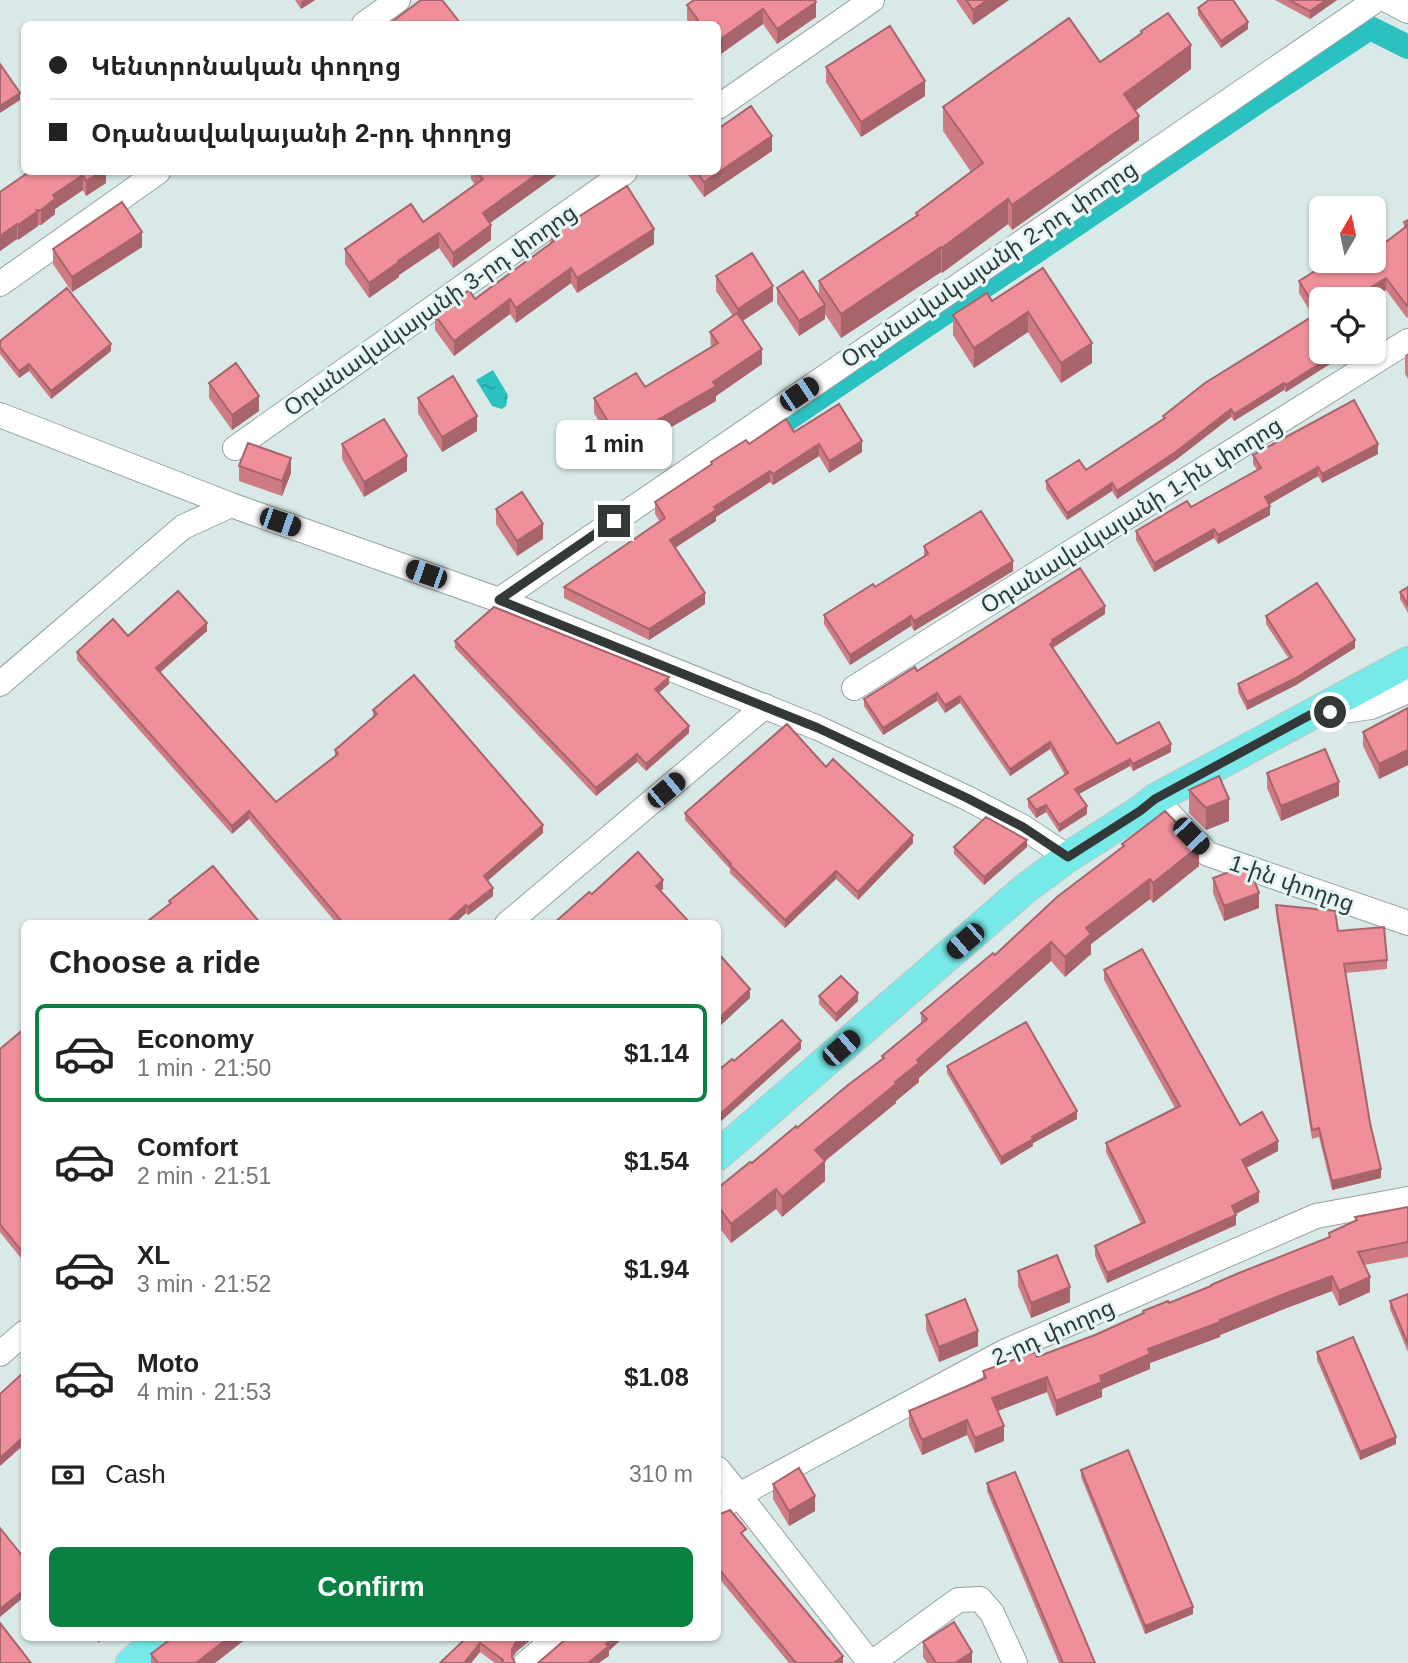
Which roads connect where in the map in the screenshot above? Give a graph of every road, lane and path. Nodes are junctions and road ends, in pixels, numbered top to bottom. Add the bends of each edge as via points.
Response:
1 (398, 0) edge
2 (872, 0) edge
3 (1376, 0) edge
4 (1387, 0) edge
5 (1408, 11) edge
6 (368, 21) edge
7 (721, 105) edge
8 (154, 175) edge
9 (621, 175) edge
10 (0, 284) edge
11 (1408, 341) edge
12 (0, 415) edge
13 (235, 448) dead end
14 (231, 505) junction
15 (499, 600) junction
16 (1408, 662) edge
17 (0, 684) edge
18 (854, 688) dead end
19 (1408, 691) edge
20 (765, 706) junction
21 (1310, 715) junction
22 (1155, 799) junction
23 (1068, 857) junction
24 (513, 920) edge
25 (1408, 923) edge
26 (721, 1152) edge
27 (1408, 1199) edge
28 (21, 1336) edge
29 (0, 1354) edge
30 (721, 1473) edge
31 (739, 1495) junction
32 (721, 1508) edge
33 (157, 1641) edge
34 (552, 1641) edge
35 (131, 1663) edge
36 (526, 1663) edge
37 (871, 1663) edge
38 (1015, 1663) edge

1 - 6 street
2 - 7 street
3 - 15 street, Օդանավակայանի 2-րդ փողոց
4 - 5 street
8 - 10 street
9 - 13 street, Օդանավակայանի 3-րդ փողոց
11 - 18 street, Օդանավակայանի 1-ին փողոց
12 - 14 street
14 - 15 street
14 - 17 street via 183,527
15 - 20 street
16 - 21 main road
19 - 21 street via 1371,707
20 - 23 street via 967,798
20 - 24 street
21 - 22 main road
22 - 23 main road
22 - 25 street, 1-ին փողոց via 1208,854
23 - 26 main road via 1026,888
27 - 31 street, 2-րդ փողոց via 1316,1216 1004,1352
28 - 29 street
30 - 31 street
31 - 32 street, 2-րդ փողոց
31 - 37 street
33 - 35 main road
34 - 36 street
37 - 38 street via 958,1600 980,1599 992,1613

